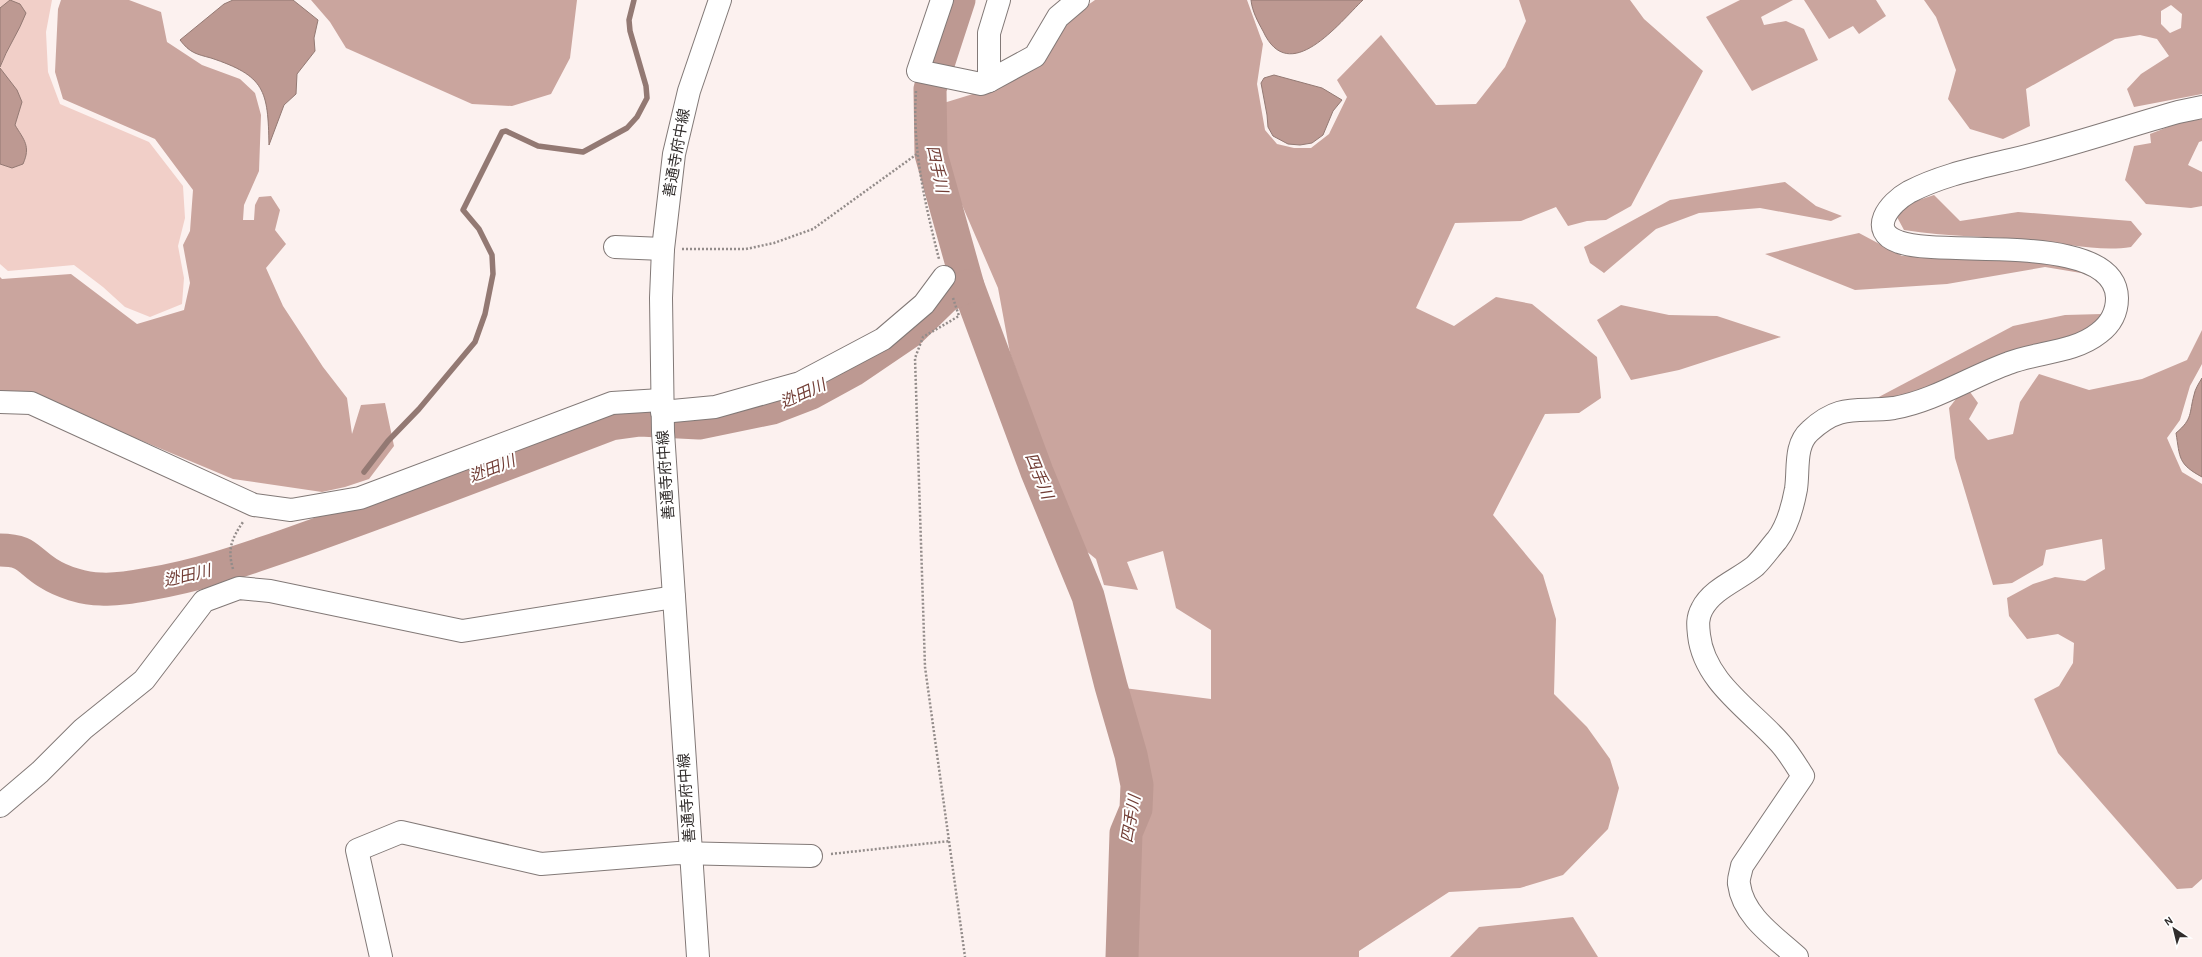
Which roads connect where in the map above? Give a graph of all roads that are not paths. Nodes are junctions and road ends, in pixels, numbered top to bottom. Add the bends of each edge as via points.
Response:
1 (720, 0) edge
2 (942, 0) edge
3 (999, 0) edge
4 (1078, 0) edge
5 (985, 83) junction
6 (2202, 107) edge
7 (615, 247) dead end
8 (664, 249) junction
9 (944, 277) road end
10 (0, 402) edge
11 (662, 415) junction
12 (674, 597) junction
13 (0, 806) edge
14 (691, 853) junction
15 (811, 856) road end
16 (381, 957) edge
17 (698, 957) edge
18 (1797, 957) edge

1 - 8 street, 善通寺府中線 via 705,40 682,118 674,154
2 - 5 street via 921,72
3 - 5 street via 989,33
4 - 5 street via 1058,17 1035,56
6 - 18 street via 2006,161 1974,167 1935,180 1906,194 1888,208 1883,223 1886,233 1896,242 1922,247 2054,252 2082,261 2101,270 2111,279 2117,292 2117,307 2111,322 2085,342 2012,362 1928,399 1893,408 1856,409 1837,413 1822,421 1806,434 1799,450 1796,490 1784,531 1756,564 1718,592 1703,607 1697,622 1700,642 1708,664 1720,683 1781,744 1804,776 1742,866 1739,883 1744,904 1758,922
7 - 8 street
8 - 11 street, 善通寺府中線 via 661,298
9 - 11 street via 924,304 883,338 800,383 715,407
10 - 11 street via 31,403 254,505 291,510 360,498 612,403
11 - 12 street, 善通寺府中線
12 - 13 street via 462,631 270,591 239,588 204,601 144,680 83,729 40,772
12 - 14 street, 善通寺府中線
14 - 15 street
14 - 16 street via 541,864 401,832 357,850
14 - 17 street, 善通寺府中線

